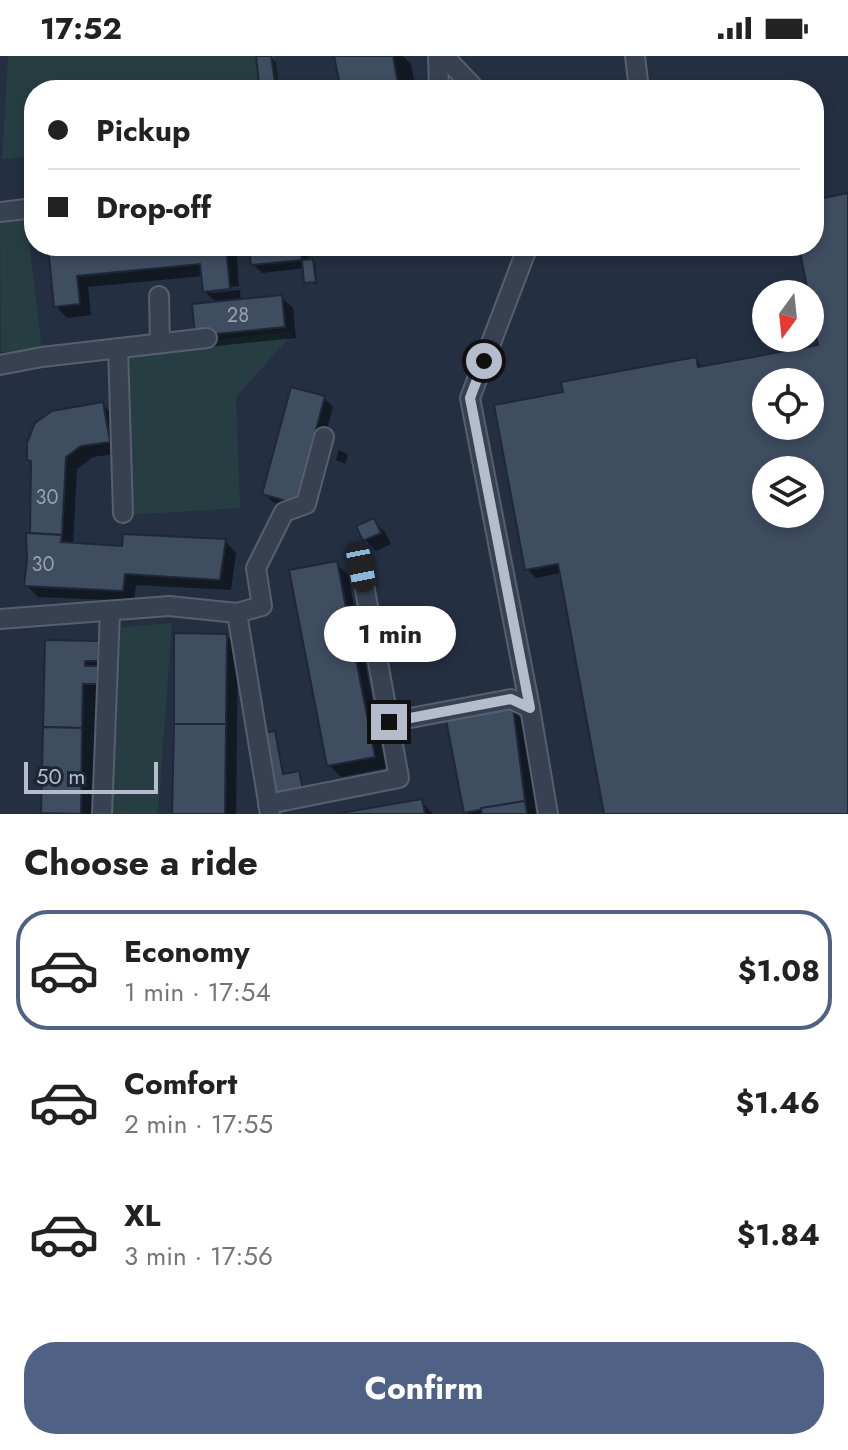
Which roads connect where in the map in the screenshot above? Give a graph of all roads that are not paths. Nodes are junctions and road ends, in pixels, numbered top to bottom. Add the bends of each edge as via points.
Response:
1 (441, 56) edge
2 (635, 56) edge
3 (440, 80) edge
4 (466, 80) edge
5 (638, 80) edge
6 (24, 209) edge
7 (0, 212) edge
8 (524, 256) edge
9 (159, 296) dead end
10 (207, 338) dead end
11 (160, 343) junction
12 (118, 348) junction
13 (0, 365) edge
14 (324, 437) dead end
15 (123, 513) dead end
16 (361, 568) dead end
17 (110, 612) junction
18 (237, 613) junction
19 (0, 619) edge
20 (530, 708) junction
21 (389, 722) junction
22 (269, 809) edge
23 (102, 814) edge
24 (548, 814) edge

1 - 3 street
1 - 4 street
2 - 5 street
6 - 7 street
8 - 20 street via 470,398
9 - 11 street
10 - 11 street
11 - 12 street
12 - 13 street
12 - 15 street
14 - 18 street via 306,504 284,512 256,568 262,606
16 - 21 street
17 - 18 street via 169,606
17 - 19 street
17 - 23 street
18 - 22 street
20 - 21 street via 511,699
20 - 24 street
21 - 22 street via 399,778

